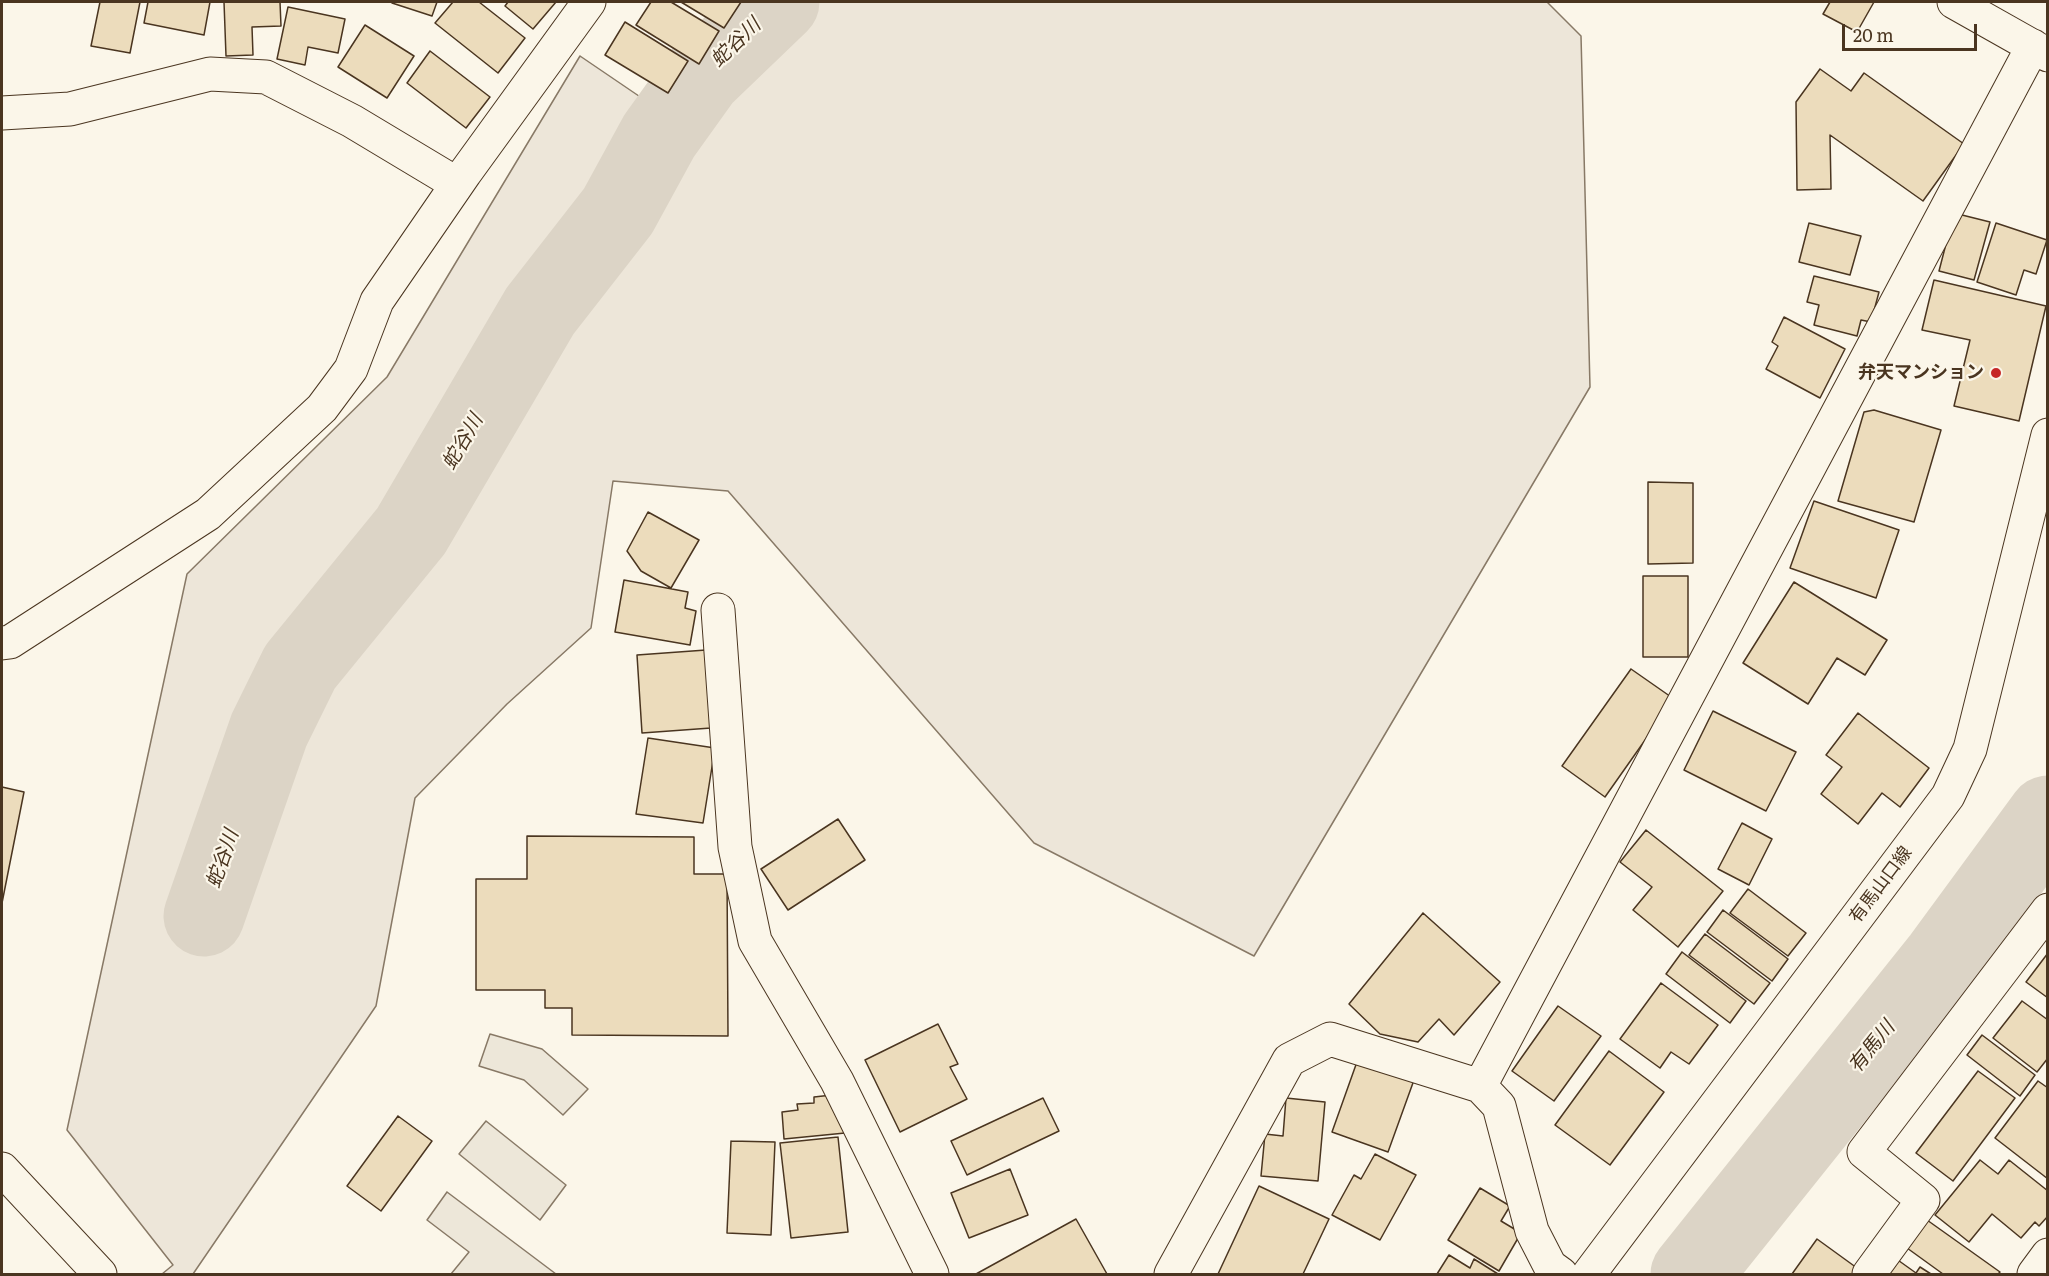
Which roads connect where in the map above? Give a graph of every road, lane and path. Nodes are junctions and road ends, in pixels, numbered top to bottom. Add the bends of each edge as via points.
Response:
1 (589, 2) edge
2 (1954, 2) edge
3 (2040, 51) edge
4 (2, 113) edge
5 (457, 184) junction
6 (2048, 435) edge
7 (718, 610) dead end
8 (2, 643) edge
9 (2048, 910) edge
10 (1480, 1086) junction
11 (2, 1169) edge
12 (2048, 1255) edge
13 (100, 1275) edge
14 (932, 1275) edge
15 (1171, 1275) edge
16 (1561, 1275) edge
17 (1589, 1275) edge
18 (1869, 1275) edge
19 (2034, 1275) edge

1 - 5 street
2 - 3 street
3 - 10 street
4 - 5 street via 70,110 210,74 266,76 352,121
5 - 8 street via 377,301 351,369 322,408 208,514 10,642
6 - 17 street, 有馬山口線 via 1970,749 1948,796
7 - 14 street via 735,847 755,940 837,1081
9 - 18 street via 1864,1152 1923,1200
10 - 15 street via 1330,1039 1289,1060
10 - 16 street via 1499,1106 1532,1231 1550,1266
11 - 13 street
12 - 19 street

